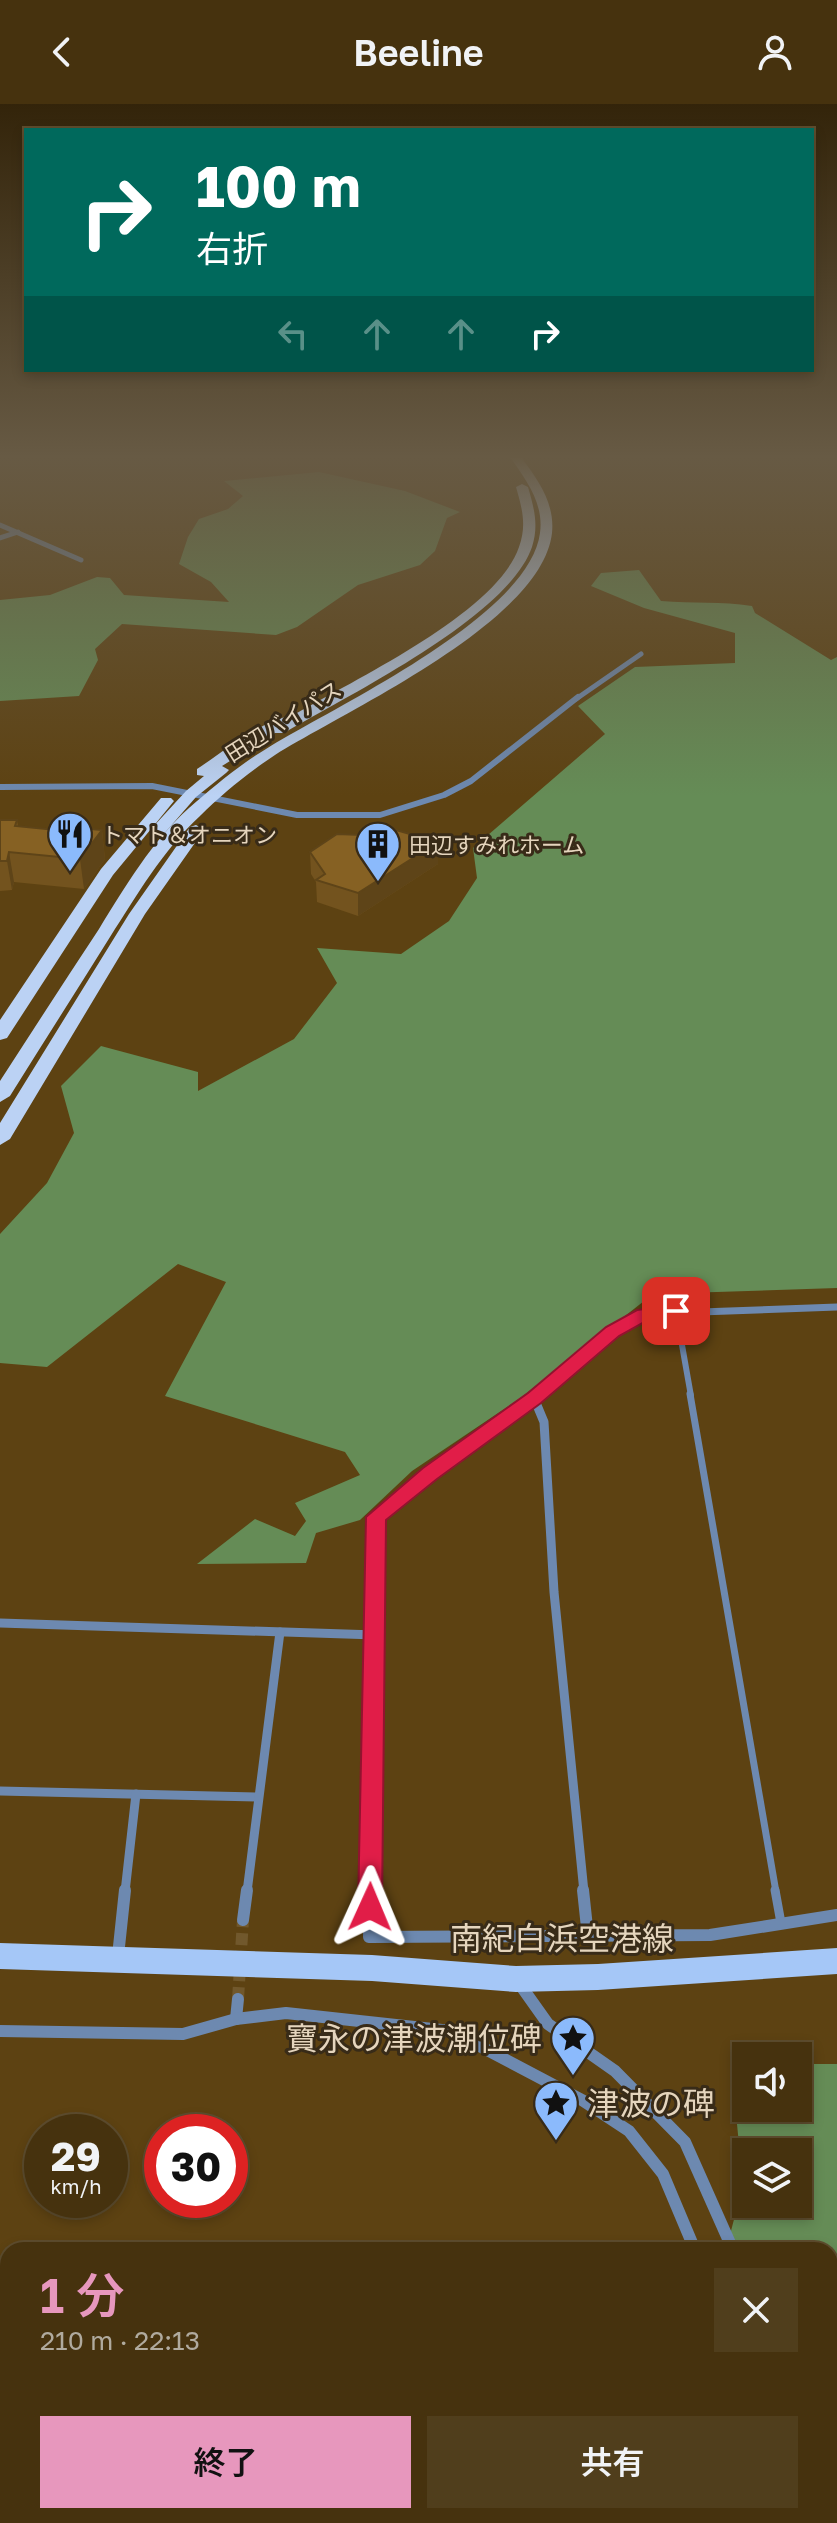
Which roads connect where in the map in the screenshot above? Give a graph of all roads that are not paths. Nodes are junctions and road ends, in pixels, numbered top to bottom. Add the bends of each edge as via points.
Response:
1 (513, 570) edge
2 (533, 570) edge
3 (641, 654) dead end
4 (0, 787) edge
5 (184, 792) junction
6 (218, 798) junction
7 (0, 1034) edge
8 (28, 1041) junction
9 (0, 1074) edge
10 (0, 1096) edge
11 (0, 1139) edge
12 (837, 1307) edge
13 (676, 1311) junction
14 (534, 1398) junction
15 (0, 1623) edge
16 (280, 1632) junction
17 (376, 1635) junction
18 (0, 1791) edge
19 (136, 1794) junction
20 (257, 1797) junction
21 (837, 1915) edge
22 (243, 1920) tunnel mouth
23 (781, 1923) junction
24 (588, 1937) junction
25 (0, 1956) edge
26 (118, 1959) junction
27 (837, 1961) edge
28 (516, 1979) junction
29 (238, 1999) tunnel mouth
30 (236, 2019) junction
31 (0, 2031) edge
32 (692, 2242) edge
33 (729, 2242) edge

1 - 5 highway, 田辺バイパス via 449,628
2 - 6 highway, 田辺バイパス via 494,616
3 - 6 street via 471,781 402,810 346,817 297,815
4 - 5 street via 152,786
5 - 6 street
5 - 7 highway via 146,823 107,872
5 - 8 highway, 田辺バイパス via 134,861
6 - 8 highway, 田辺バイパス via 168,840
6 - 11 highway via 137,914
8 - 9 highway, 田辺バイパス
8 - 10 highway, 田辺バイパス
12 - 13 street
13 - 14 street via 644,1314 612,1332
13 - 23 lane
14 - 17 street via 376,1517
14 - 24 street via 544,1422 554,1592
15 - 16 street
16 - 17 street
16 - 20 street
17 - 24 street via 369,1937
18 - 19 street
19 - 20 street
19 - 26 street
20 - 22 street
21 - 23 street
23 - 24 street via 710,1935
25 - 26 main road, 南紀白浜空港線
26 - 28 main road, 南紀白浜空港線
27 - 28 main road, 南紀白浜空港線
28 - 33 street via 548,2024 615,2071 685,2142
29 - 30 street
30 - 31 street via 183,2034
30 - 32 street via 286,2013 451,2031 582,2100 629,2131 663,2174

